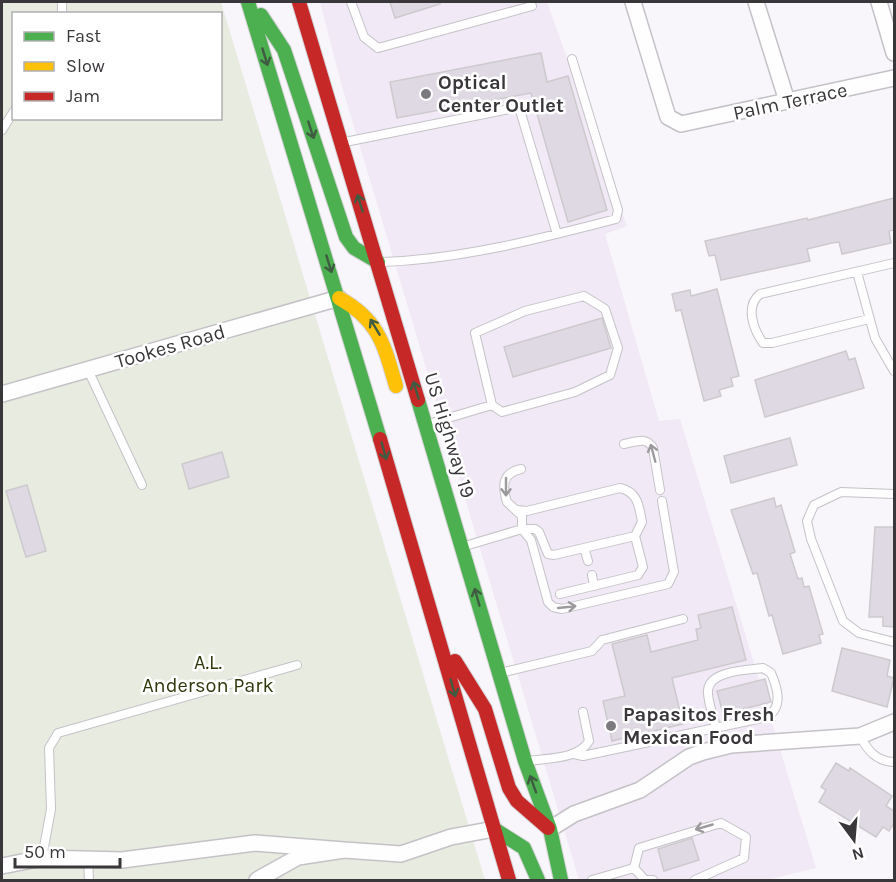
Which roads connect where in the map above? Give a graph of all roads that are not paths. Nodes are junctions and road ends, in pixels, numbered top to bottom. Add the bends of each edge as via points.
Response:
1 (250, 2) edge
2 (299, 2) edge
3 (351, 2) edge
4 (530, 2) edge
5 (633, 2) edge
6 (756, 2) edge
7 (879, 2) edge
8 (894, 53) edge
9 (572, 59) dead end
10 (894, 78) edge
11 (787, 101) junction
12 (12, 114) edge
13 (2, 130) edge
14 (342, 143) junction
15 (557, 234) junction
16 (378, 262) junction
17 (894, 264) edge
18 (857, 272) junction
19 (339, 298) junction
20 (869, 319) junction
21 (87, 370) junction
22 (894, 371) edge
23 (2, 394) edge
24 (400, 399) dead end
25 (492, 405) junction
26 (426, 424) junction
27 (412, 431) dead end
28 (624, 444) dead end
29 (521, 469) dead end
30 (142, 485) dead end
31 (660, 490) dead end
32 (894, 494) edge
33 (662, 501) dead end
34 (517, 510) junction
35 (454, 516) junction
36 (522, 529) junction
37 (635, 536) junction
38 (462, 547) junction
39 (584, 548) junction
40 (588, 561) dead end
41 (592, 575) dead end
42 (594, 586) junction
43 (560, 594) dead end
44 (683, 619) dead end
45 (437, 632) junction
46 (894, 642) edge
47 (297, 665) dead end
48 (499, 673) junction
49 (583, 712) dead end
50 (894, 722) edge
51 (716, 728) junction
52 (860, 735) junction
53 (574, 754) junction
54 (525, 761) junction
55 (894, 762) edge
56 (494, 829) junction
57 (550, 829) junction
58 (344, 850) junction
59 (42, 858) junction
60 (88, 858) junction
61 (2, 866) edge
62 (634, 868) junction
63 (89, 880) edge
64 (257, 880) edge
65 (509, 880) edge
66 (538, 880) edge
67 (561, 880) edge
68 (592, 880) edge
69 (653, 880) edge
70 (695, 880) edge

1 -> 16 highway via 284,50 346,237 354,248
1 -> 19 highway
2 - 14 highway, US Highway 19
3 - 4 lane via 364,37 378,48 532,6
5 - 11 street, Palm Terrace via 668,117 685,124
6 - 11 street
7 - 8 street
9 - 15 lane via 619,215
10 - 11 street, Palm Terrace
12 - 13 lane
14 - 15 lane via 519,107
16 -> 14 highway, US Highway 19
15 - 16 lane via 446,257
26 -> 16 highway, US Highway 19
17 - 18 lane
18 - 20 lane
18 - 20 lane via 760,294 753,299 751,309 757,335 763,343 772,343
19 - 21 street, Tookes Road
24 -> 19 highway via 372,321 359,308
19 -> 45 highway
20 - 22 lane via 881,352
21 - 23 street, Tookes Road
21 - 30 lane
25 - 25 lane via 475,333 525,311 584,296 605,309 618,348 610,375 575,392 502,412
25 - 26 lane
26 - 35 highway, US Highway 19
27 - 35 highway
31 -> 28 lane via 650,442
29 -> 34 lane via 508,474 504,484 507,502
32 - 46 lane via 841,492 814,505 807,522 843,621 859,633
36 -> 33 lane via 531,540 548,602 553,607 571,608 668,584 674,572
34 - 36 lane via 522,516
34 - 37 lane via 527,511 620,488 636,496 642,522
35 - 38 highway, US Highway 19
36 - 38 lane
36 - 39 lane via 539,532 548,554
37 - 39 lane
37 - 42 lane via 642,571
48 -> 38 highway, US Highway 19
39 - 40 lane
41 - 42 lane
42 - 43 lane
44 - 48 lane via 602,640 592,651
45 -> 56 highway
45 - 57 highway via 485,710 509,788 517,801
47 - 59 lane via 58,733 49,748 51,809
48 - 54 highway, US Highway 19
49 - 53 lane via 589,741
50 - 52 street
51 - 51 lane via 774,713 778,697 771,673 763,668 718,676 708,690
51 - 53 lane via 583,756
52 - 55 lane via 867,751 878,759
52 - 57 street via 710,750 689,757 640,790 574,814
53 - 54 lane
57 -> 54 highway, US Highway 19
56 - 58 street via 451,837 401,854
56 - 65 highway
56 - 66 highway via 527,849
57 - 67 highway, US Highway 19
58 - 60 street via 255,843 122,860
58 - 64 street via 298,857
59 - 60 street
59 - 61 street
60 - 63 lane
62 - 68 lane
62 - 69 lane via 645,880
70 -> 62 lane via 744,858 746,837 721,823 639,848

